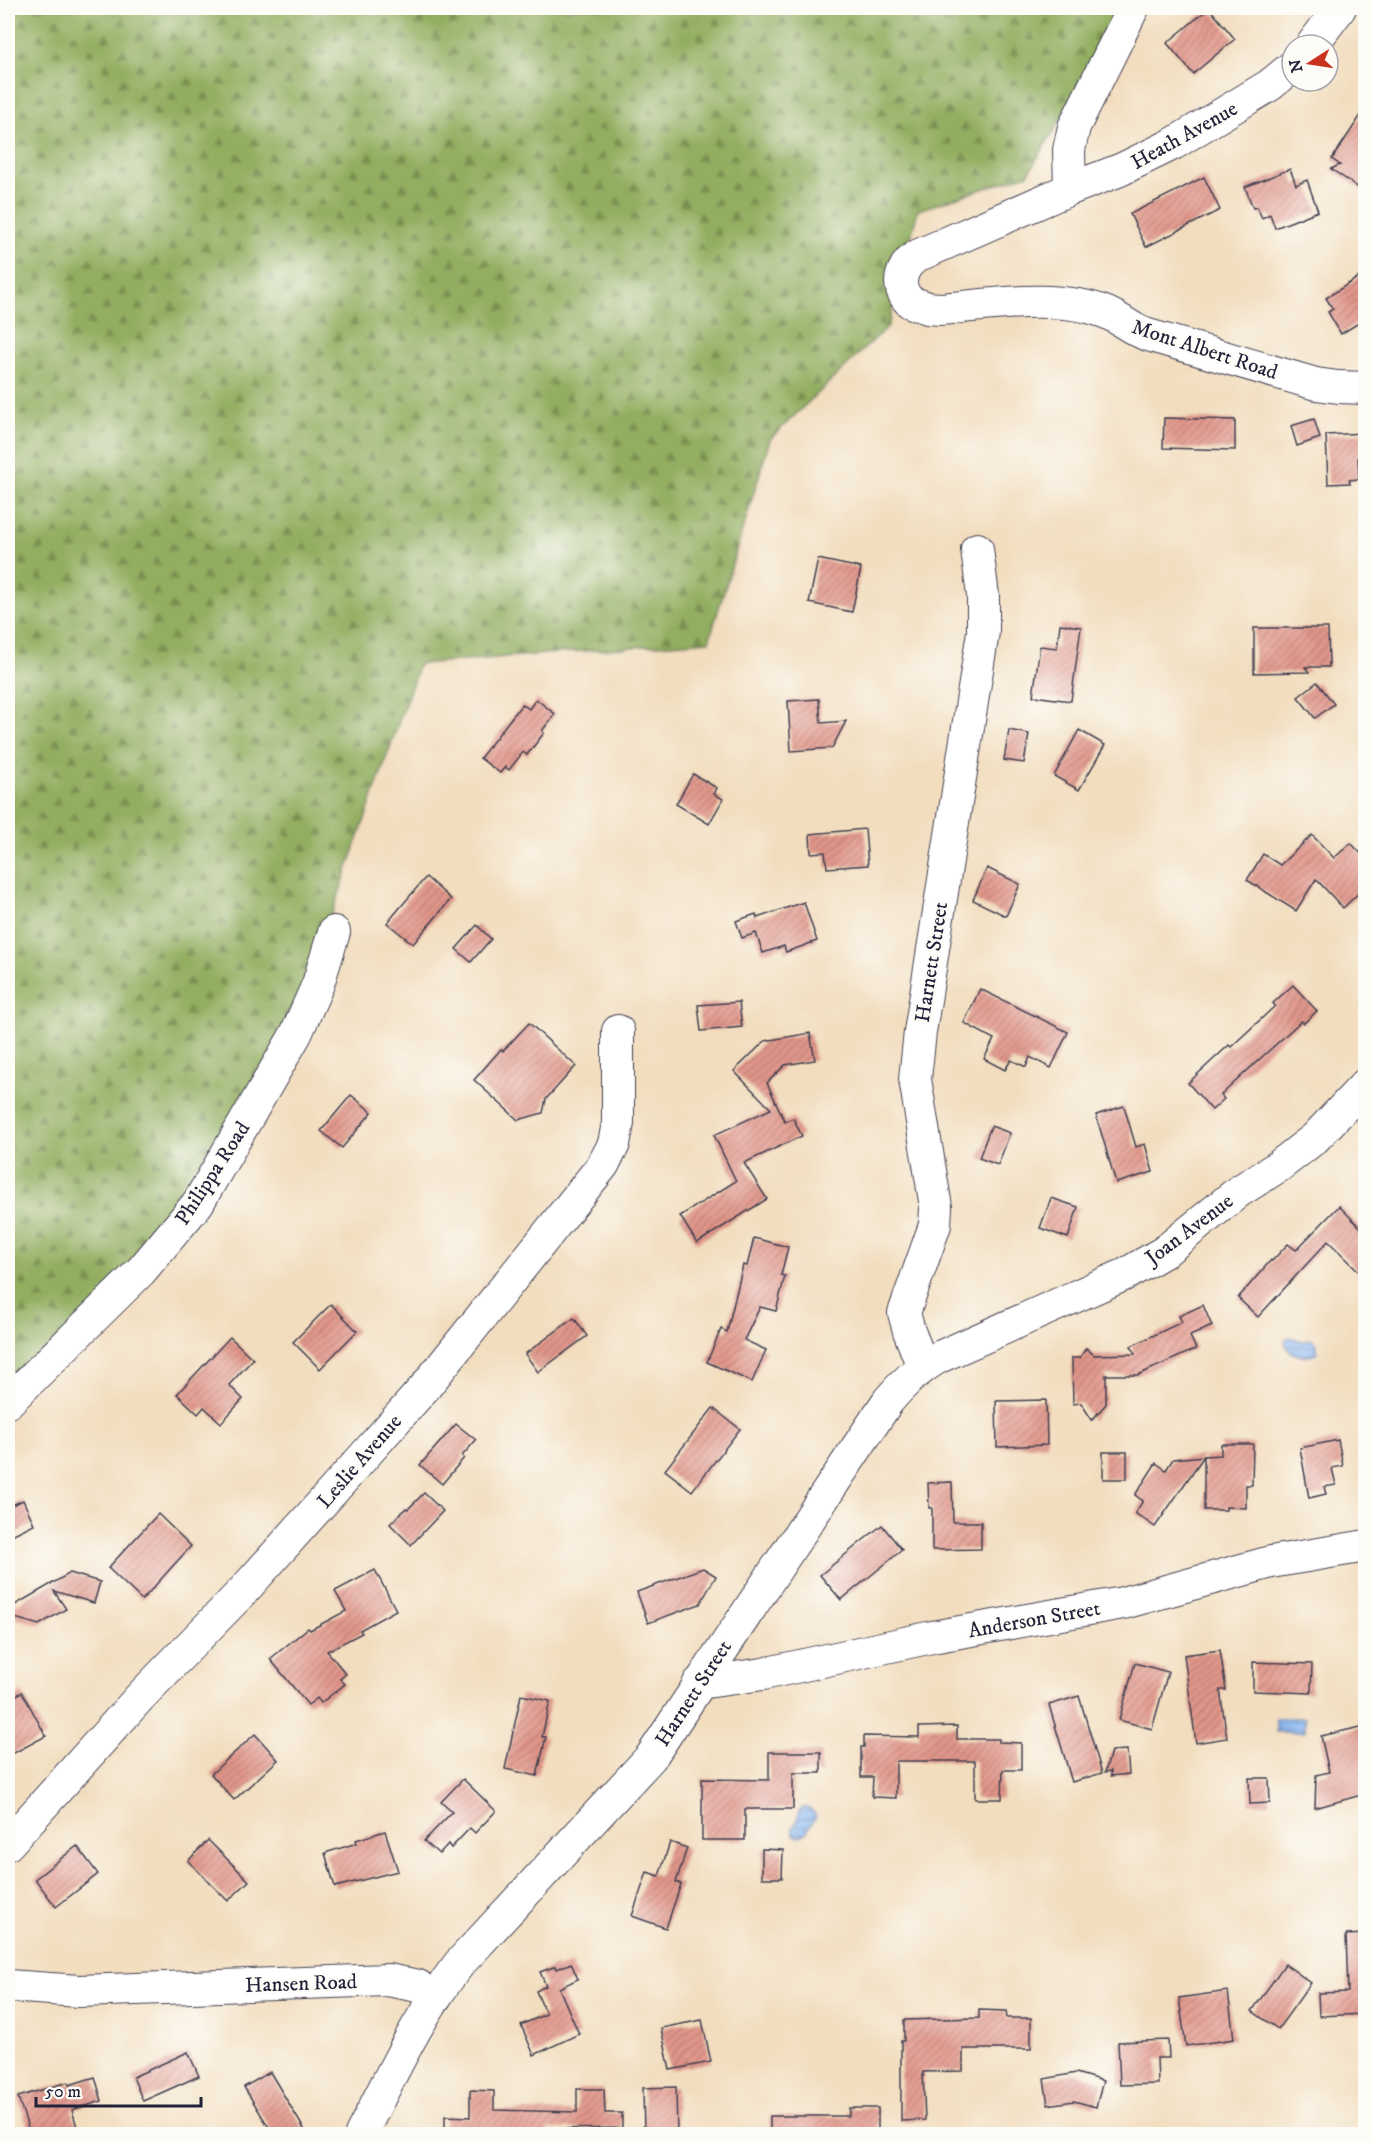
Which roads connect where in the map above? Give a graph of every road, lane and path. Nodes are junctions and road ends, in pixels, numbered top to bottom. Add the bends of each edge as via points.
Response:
1 (1133, 8) edge
2 (1341, 8) edge
3 (1321, 33) edge
4 (1280, 77) edge
5 (1070, 189) junction
6 (1365, 388) edge
7 (977, 549) dead end
8 (334, 932) dead end
9 (618, 1031) dead end
10 (1365, 1084) edge
11 (954, 1350) joint
12 (923, 1367) junction
13 (8, 1402) edge
14 (1365, 1546) edge
15 (699, 1683) junction
16 (8, 1844) edge
17 (8, 1986) edge
18 (435, 1998) junction
19 (361, 2134) edge

1 - 5 street via 1074,127 1069,150
2 - 3 street
4 - 5 street, Heath Avenue via 1173,144
5 - 6 street, Mont Albert Road via 912,259 900,281 906,298 918,306 940,309 1050,302 1077,305 1108,314 1142,333 1308,382
7 - 12 street, Harnett Street via 983,632 915,1079 936,1207 935,1225 904,1312
8 - 13 street, Philippa Road via 318,984 296,1034 198,1203 141,1271
9 - 16 street, Leslie Avenue via 618,1123 614,1144 603,1165 426,1386 244,1590 140,1697
10 - 11 street, Joan Avenue via 1316,1138 1238,1192 1164,1252 1115,1279
11 - 12 street, Harnett Street
12 - 15 street, Harnett Street via 888,1401
14 - 15 street, Anderson Street via 1271,1562 1123,1603 932,1637 763,1674
15 - 18 street, Harnett Street via 638,1774 459,1964
17 - 18 street, Hansen Road via 79,1991 388,1980 418,1986
18 - 19 street

